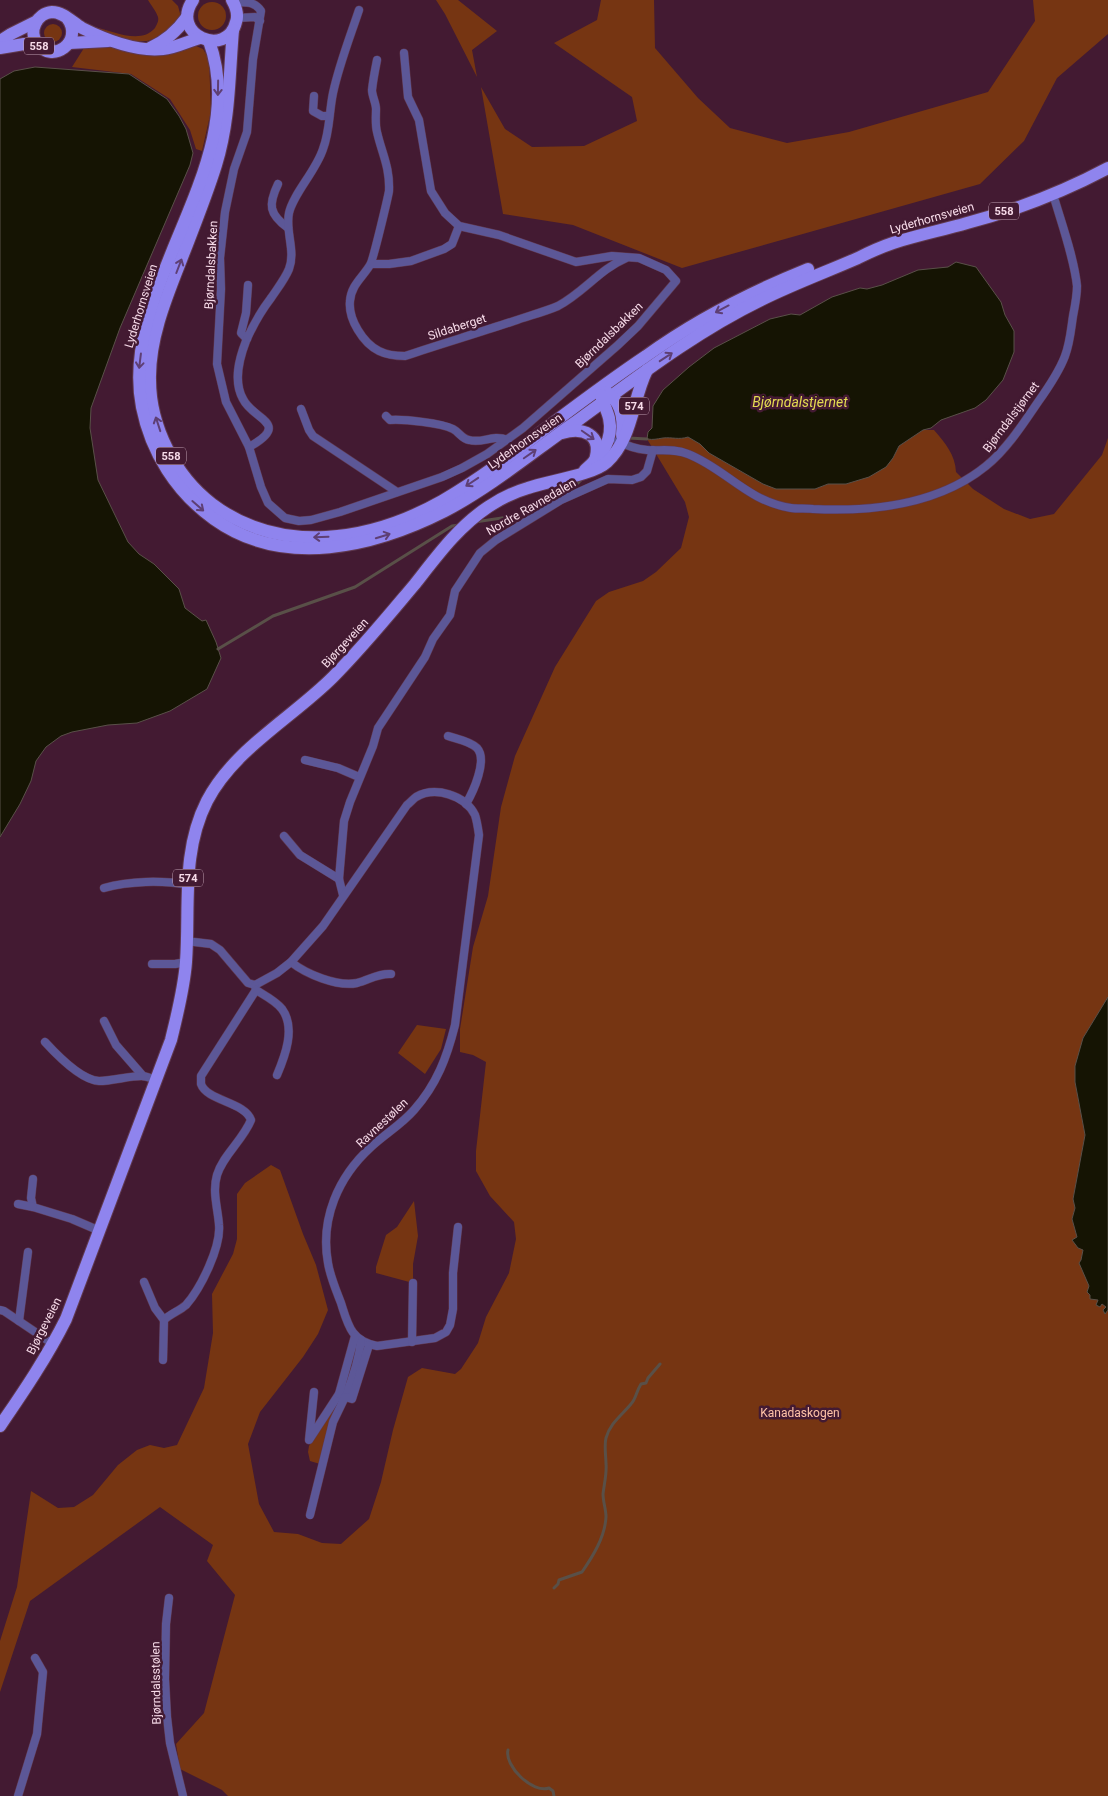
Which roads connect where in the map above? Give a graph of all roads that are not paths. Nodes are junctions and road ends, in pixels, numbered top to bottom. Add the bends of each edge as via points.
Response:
1 (192, 0) edge
2 (232, 1) edge
3 (359, 10) dead end
4 (187, 17) junction
5 (67, 18) junction
6 (260, 21) junction
7 (35, 22) junction
8 (235, 24) junction
9 (204, 39) junction
10 (0, 41) edge
11 (114, 41) junction
12 (69, 43) junction
13 (38, 46) junction
14 (0, 48) edge
15 (148, 49) junction
16 (404, 53) dead end
17 (377, 60) dead end
18 (314, 96) dead end
19 (329, 116) junction
20 (1108, 168) edge
21 (278, 184) dead end
22 (1053, 194) junction
23 (459, 226) junction
24 (288, 228) junction
25 (875, 249) junction
26 (628, 257) junction
27 (371, 264) junction
28 (248, 285) dead end
29 (247, 339) junction
30 (647, 370) junction
31 (600, 388) junction
32 (607, 399) junction
33 (301, 409) dead end
34 (386, 416) dead end
35 (559, 433) junction
36 (508, 440) junction
37 (615, 440) junction
38 (249, 447) junction
39 (653, 450) junction
40 (595, 461) junction
41 (581, 473) junction
42 (397, 492) junction
43 (448, 736) dead end
44 (305, 760) dead end
45 (359, 777) junction
46 (466, 804) junction
47 (284, 836) dead end
48 (339, 878) junction
49 (188, 884) junction
50 (104, 888) dead end
51 (343, 895) junction
52 (186, 941) junction
53 (186, 962) junction
54 (291, 962) junction
55 (152, 964) dead end
56 (391, 974) dead end
57 (255, 987) junction
58 (104, 1021) dead end
59 (45, 1042) dead end
60 (277, 1075) dead end
61 (142, 1076) junction
62 (157, 1080) junction
63 (32, 1180) dead end
64 (18, 1204) dead end
65 (33, 1207) junction
66 (458, 1227) dead end
67 (100, 1231) junction
68 (28, 1252) dead end
69 (144, 1282) dead end
70 (413, 1283) dead end
71 (0, 1310) edge
72 (164, 1320) junction
73 (19, 1321) junction
74 (358, 1338) junction
75 (412, 1342) junction
76 (53, 1344) junction
77 (369, 1345) junction
78 (164, 1360) dead end
79 (314, 1392) dead end
80 (342, 1395) junction
81 (0, 1426) edge
82 (310, 1515) dead end
83 (169, 1598) dead end
84 (35, 1658) dead end
85 (18, 1796) edge
86 (184, 1796) edge

1 - 4 main road
2 - 6 street via 252,2 258,6
2 - 8 main road, 558 via 237,12
3 - 19 street
4 - 9 main road, 558 via 190,28
4 - 15 main road via 169,37
5 - 7 main road, 558 via 58,13 47,13
5 - 11 main road, 558
5 - 12 main road, 558 via 72,28
6 - 8 street via 255,17
6 - 38 street, Bjørndalsbakken via 253,59 247,132 234,169 225,212 216,364 226,402
7 - 10 main road, 558
7 - 13 main road, 558 via 33,35
8 - 9 main road, 558 via 230,34 220,40
31 -> 8 main road, Lyderhornsveien / 558 via 462,489 406,518 367,530 330,537 273,533 237,520 205,498 180,470 165,443 151,397 150,368 164,304 210,184 222,141 230,98
9 - 15 main road, 558
9 -> 35 main road, Lyderhornsveien / 558 via 217,65 218,99 212,139 200,180 154,300 138,370 141,402 149,433 162,462 180,488 222,524 254,538 306,549 338,547 392,533 446,510
11 - 12 main road, 558
11 - 15 main road, 558
12 - 13 main road, 558 via 57,51 47,51
13 - 14 main road, 558 via 24,44
16 - 23 street via 408,97 418,120 431,191 445,213
17 - 27 street, Sildaberget via 372,92 376,106 376,130 389,177 389,194
18 - 19 street via 312,111
19 - 24 street via 323,150 289,212
20 - 22 main road, Lyderhornsveien / 558
21 - 24 street via 271,198 272,209 276,220
22 - 25 main road, Lyderhornsveien / 558 via 970,223
22 - 39 street, Bjørndalstjørnet via 1076,285 1065,355 1043,396 1004,448 967,479 932,495 884,507 842,510 792,508 751,494 689,454
23 - 26 street via 499,235 576,262 612,256
23 - 27 street via 452,244 444,249 411,261
24 - 29 street via 292,259 289,270
30 -> 25 main road, Lyderhornsveien / 558 via 743,309
25 -> 31 main road, Lyderhornsveien / 558 via 856,251 823,263 738,300 680,333
26 - 27 street, Sildaberget via 610,266 555,307 405,356 380,352 368,344 352,316 349,302 353,289
26 - 36 street, Bjørndalsbakken via 649,261 666,270 676,281 618,346
28 - 29 street via 241,333
29 - 38 street via 239,359 237,380 243,400 265,419 268,427 268,434 263,440
30 - 32 main road, Lyderhornsveien / 558
30 - 37 main road, Bjørgeveien / 574 via 627,433
31 - 32 main road, 574
32 - 35 main road, Lyderhornsveien / 558
32 - 37 main road, Bjørgeveien / 574 via 616,401 622,417 623,424
33 - 42 street via 314,436
34 - 36 street via 390,420 405,419 450,428 468,440 493,437
35 -> 40 main road via 576,430 589,434 596,442
36 - 42 street, Bjørndalsbakken via 462,468
37 - 39 street, Bjørndalstjørnet via 635,448
37 - 40 main road, Bjørgeveien / 574
37 - 41 main road, Bjørgeveien / 574 via 605,464
38 - 42 street, Bjørndalsbakken via 268,503 286,518 311,520
39 - 45 street, Nordre Ravnedalen via 647,471 641,477 608,479 561,500 480,553 455,591 450,615 378,728
40 - 41 main road, Bjørgeveien / 574
41 - 49 main road, Bjørgeveien / 574 via 526,488 476,516 456,534 371,637 332,678 235,764 214,788 200,817 192,843
43 - 46 street via 472,745 481,756 474,790
44 - 45 street
45 - 48 street, Nordre Ravnedalen via 344,821
46 - 51 street via 444,793 430,792 417,797 407,805
46 - 74 street, Ravnestølen via 474,815 479,834 456,1025 448,1054 437,1077 413,1111 369,1148 349,1171 337,1191 328,1218 325,1236 328,1263 351,1332
47 - 48 street via 300,855
48 - 51 street, Nordre Ravnedalen
49 - 50 street via 133,883
49 - 52 main road, Bjørgeveien / 574
51 - 54 street via 323,926
52 - 53 main road, Bjørgeveien / 574
52 - 57 street via 211,944 220,950
53 - 55 street
53 - 62 main road, Bjørgeveien / 574 via 176,1019
54 - 56 street via 312,975 341,983 356,983
54 - 57 street
57 - 60 street via 281,1008 286,1017 286,1055
57 - 72 street via 201,1076 206,1091 243,1110 251,1120 222,1164 214,1186 218,1242 191,1298
58 - 61 street via 122,1053
59 - 61 street via 90,1079
61 - 62 street
62 - 67 main road, Bjørgeveien / 574
63 - 65 street
64 - 65 street
65 - 67 street
66 - 75 street via 450,1325 446,1332 435,1338
67 - 76 main road, Bjørgeveien / 574
68 - 73 street
69 - 72 street
70 - 75 street
71 - 73 street
72 - 78 street
73 - 76 street
74 - 77 street
74 - 80 street via 360,1356 353,1378
75 - 77 street
76 - 81 main road, Bjørgeveien / 574
77 - 80 street via 352,1399
79 - 80 street via 309,1440
80 - 82 street
83 - 86 street, Bjørndalsstølen via 164,1679 170,1742
84 - 85 street via 42,1672 37,1734

